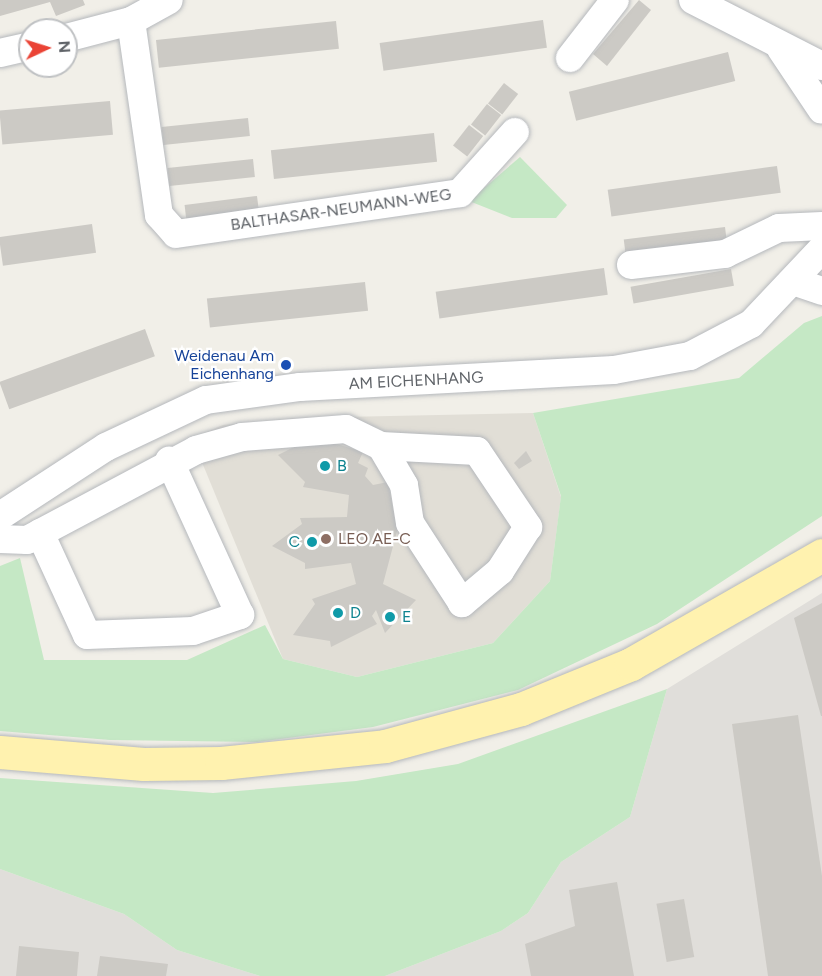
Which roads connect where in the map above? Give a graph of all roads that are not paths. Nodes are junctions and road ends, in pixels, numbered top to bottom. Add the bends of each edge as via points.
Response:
1 (169, 0) edge
2 (615, 0) edge
3 (693, 0) edge
4 (735, 0) edge
5 (131, 21) junction
6 (78, 35) edge
7 (776, 42) junction
8 (822, 44) edge
9 (18, 49) edge
10 (0, 53) edge
11 (570, 58) dead end
12 (822, 66) edge
13 (822, 110) edge
14 (515, 132) dead end
15 (822, 226) edge
16 (822, 249) edge
17 (631, 265) dead end
18 (809, 287) edge
19 (381, 446) junction
20 (169, 460) junction
21 (0, 516) edge
22 (40, 532) junction
23 (0, 539) edge
24 (822, 555) edge
25 (0, 752) edge

1 - 5 street
2 - 11 street
3 - 7 street
4 - 8 street
5 - 6 street
5 - 14 street, BALTHASAR-NEUMANN-WEG via 159,215 176,234 460,193
7 - 12 street
7 - 13 street
9 - 10 street
15 - 17 street via 778,228 725,254
16 - 18 street, AM EICHENHANG
18 - 21 street, AM EICHENHANG via 719,343 652,364 300,387 206,400 106,447
19 - 19 street via 404,484 410,524 462,603 500,571 528,528 477,451
19 - 20 street via 363,434 327,429 242,437
20 - 22 street
20 - 22 street via 240,615 193,631 87,635
22 - 23 street via 12,543
24 - 25 main road via 685,638 576,686 521,709 386,746 297,759 144,764

